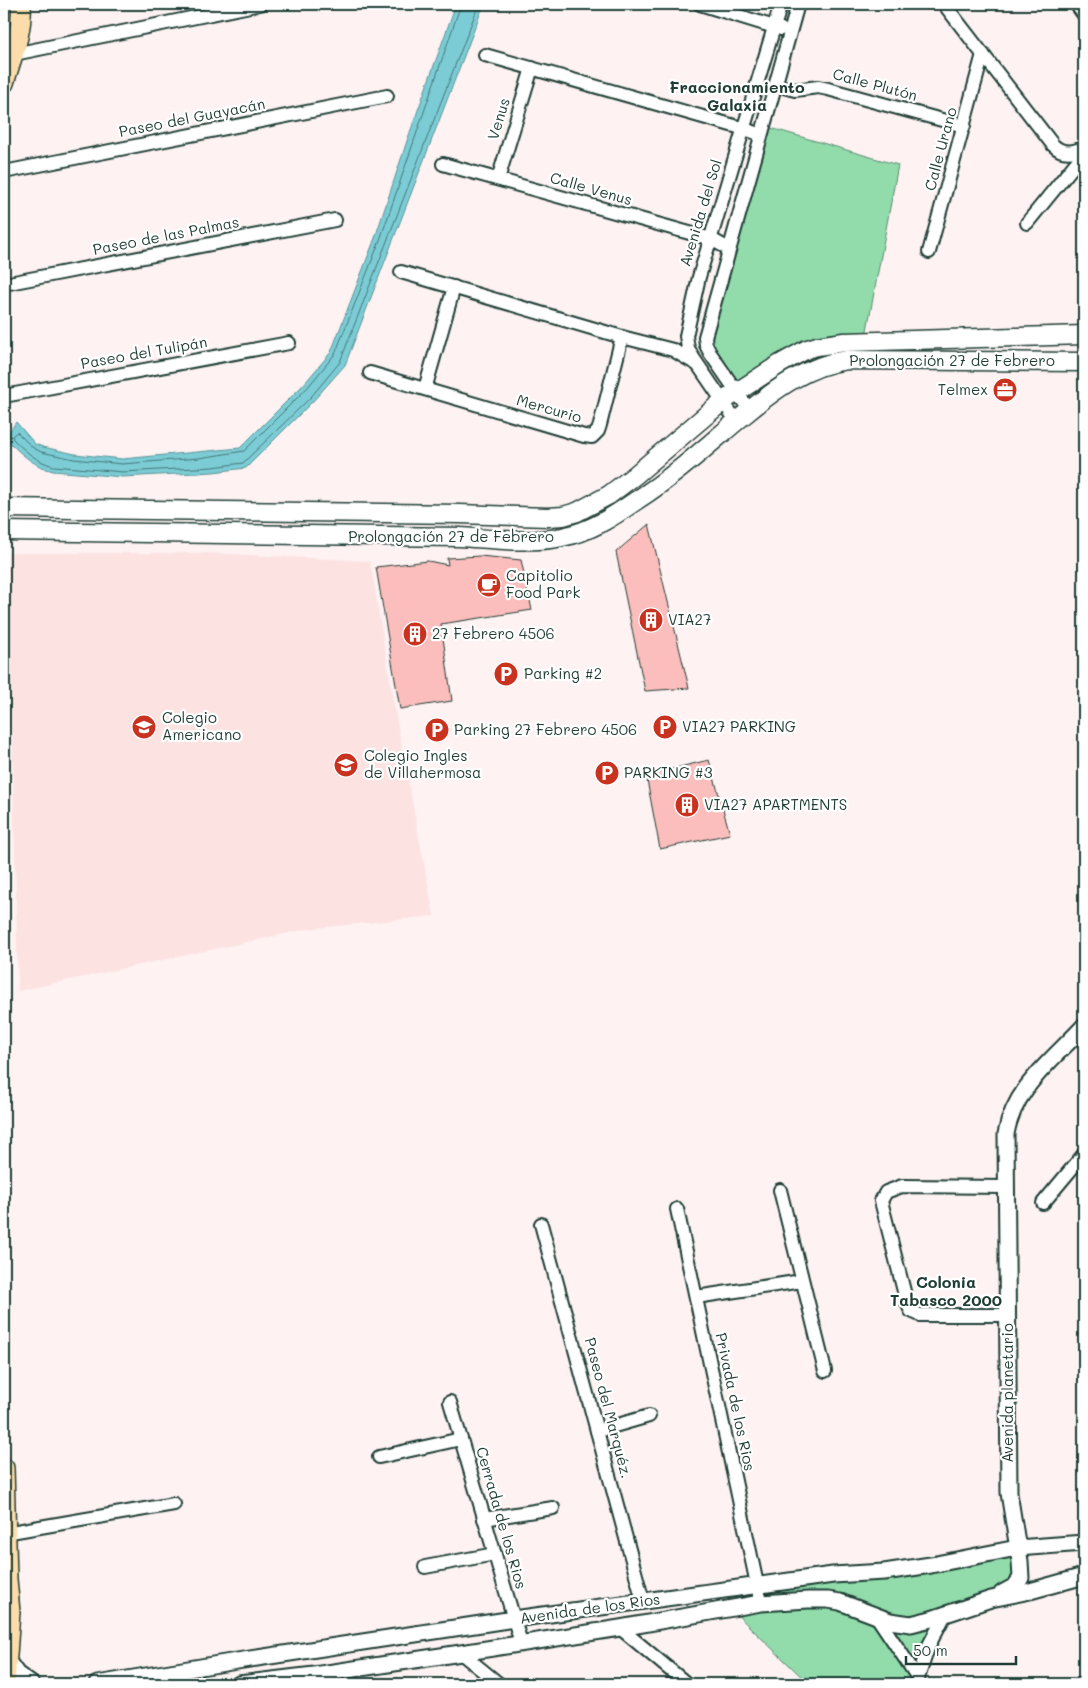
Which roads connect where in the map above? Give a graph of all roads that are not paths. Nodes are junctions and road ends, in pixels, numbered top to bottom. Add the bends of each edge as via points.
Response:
1 (21, 4) edge
2 (260, 4) edge
3 (700, 4) edge
4 (781, 4) edge
5 (798, 4) edge
6 (944, 4) edge
7 (1076, 4) edge
8 (1084, 15) edge
9 (774, 26) junction
10 (791, 32) junction
11 (14, 54) junction
12 (983, 54) junction
13 (485, 55) dead end
14 (532, 68) junction
15 (4, 82) edge
16 (776, 85) junction
17 (387, 96) dead end
18 (964, 126) junction
19 (743, 129) junction
20 (761, 135) junction
21 (1084, 148) edge
22 (1084, 153) edge
23 (443, 164) dead end
24 (4, 172) edge
25 (498, 180) junction
26 (335, 220) dead end
27 (1027, 223) dead end
28 (711, 239) junction
29 (729, 249) junction
30 (929, 252) dead end
31 (401, 272) dead end
32 (4, 284) edge
33 (454, 288) junction
34 (1084, 335) edge
35 (622, 337) junction
36 (289, 343) dead end
37 (688, 347) junction
38 (708, 349) junction
39 (673, 350) junction
40 (1084, 362) edge
41 (697, 365) junction
42 (370, 373) dead end
43 (425, 389) junction
44 (4, 396) edge
45 (730, 397) junction
46 (743, 416) junction
47 (4, 508) edge
48 (4, 531) edge
49 (1084, 1026) edge
50 (1084, 1154) edge
51 (1006, 1187) junction
52 (780, 1190) dead end
53 (1043, 1203) dead end
54 (677, 1209) dead end
55 (541, 1224) dead end
56 (802, 1282) junction
57 (696, 1297) junction
58 (1007, 1315) junction
59 (825, 1371) dead end
60 (450, 1402) dead end
61 (648, 1416) dead end
62 (597, 1431) junction
63 (461, 1440) junction
64 (379, 1457) dead end
65 (4, 1468) edge
66 (174, 1504) dead end
67 (553, 1508) dead end
68 (484, 1519) junction
69 (5, 1533) edge
70 (1084, 1543) edge
71 (1017, 1548) junction
72 (495, 1554) junction
73 (425, 1567) dead end
74 (1084, 1576) edge
75 (757, 1585) junction
76 (991, 1598) junction
77 (643, 1601) junction
78 (762, 1603) junction
79 (7, 1610) edge
80 (946, 1613) junction
81 (877, 1616) junction
82 (514, 1619) junction
83 (620, 1628) junction
84 (521, 1644) junction
85 (461, 1653) junction
86 (7, 1660) junction
87 (319, 1680) edge
88 (919, 1681) edge
89 (5, 1684) edge
90 (31, 1684) edge
91 (97, 1684) edge
92 (239, 1684) edge
93 (499, 1684) edge
94 (687, 1684) edge

1 - 11 main road via 20,30
2 - 11 street
3 - 9 street
4 - 9 street, Avenida del Sol
5 - 10 street
6 - 12 street
7 - 8 street
9 - 10 street
9 - 19 street, Avenida del Sol
10 - 16 street
11 - 15 main road
12 - 18 street, Calle Urano
12 - 21 street via 1056,148 1065,152
13 - 14 street
14 - 19 street
14 - 25 street, Venus
16 - 18 street, Calle Plutón via 795,90 828,89
16 - 20 street
17 - 24 street, Paseo del Guayacán
18 - 30 street, Calle Urano
19 - 20 street
19 - 28 street, Avenida del Sol
20 - 29 street
22 - 27 street
23 - 25 street, Calle Venus
25 - 28 street, Calle Venus
26 - 32 street, Paseo de las Palmas
28 - 29 street, Calle Venus
28 - 37 street, Avenida del Sol via 686,336
29 - 38 street via 706,332
31 - 33 street
33 - 35 street
33 - 43 street
34 - 45 main road, Prolongación 27 de Febrero via 831,343 796,354
35 - 39 street
35 - 43 street, Mercurio via 598,431 592,437
36 - 44 street, Paseo del Tulipán
37 - 38 street
37 - 39 street
37 - 41 street, Avenida del Sol
38 - 45 street, Avenida del Sol
39 - 41 street
40 - 46 main road, Prolongación 27 de Febrero via 834,362 787,383
41 - 45 street, Avenida del Sol
42 - 43 street, Mercurio
45 - 46 street, Avenida del Sol
45 - 47 main road, Prolongación 27 de Febrero via 609,495 563,516
46 - 48 main road, Prolongación 27 de Febrero via 650,492 594,527 562,538
49 - 51 street, Avenida planetario via 1036,1075 1017,1101 1006,1134
50 - 53 street
51 - 58 street, Avenida planetario
51 - 58 street via 904,1186 888,1190 881,1201 911,1310 920,1316
52 - 56 street
54 - 57 street, Privada de los Rios
55 - 62 street, Paseo del Marquéz.
56 - 57 street
56 - 59 street
57 - 75 street, Privada de los Rios
58 - 71 street, Avenida planetario via 1009,1493
60 - 63 street, Cerrada de los Rios
61 - 62 street
62 - 77 street, Paseo del Marquéz.
63 - 64 street
63 - 68 street, Cerrada de los Rios
65 - 69 main road
66 - 69 street
67 - 68 street
68 - 72 street, Cerrada de los Rios
69 - 79 main road
70 - 71 street, Avenida de los Rios
71 - 75 street, Avenida de los Rios via 903,1569
71 - 76 street, Avenida planetario via 1021,1578 1015,1586
72 - 73 street
72 - 82 street, Cerrada de los Rios
74 - 76 street, Avenida de los Rios
75 - 77 street, Avenida de los Rios
75 - 78 street, Privada de los Rios
76 - 80 street, Avenida de los Rios
77 - 82 street, Avenida de los Rios
78 - 81 street, Avenida de los Rios via 828,1600
78 - 83 street, Avenida de los Rios
79 - 86 main road
80 - 81 street, Avenida de los Rios via 911,1624
80 - 88 street via 929,1645
81 - 88 street
82 - 84 street, Cerrada de los Rios
82 - 91 street, Avenida de los Rios
83 - 84 street, Avenida de los Rios
83 - 94 street
84 - 85 street, Avenida de los Rios
85 - 87 street, Avenida de los Rios
85 - 93 street
86 - 89 main road
86 - 90 street via 17,1674
87 - 92 street, Avenida de los Rios

